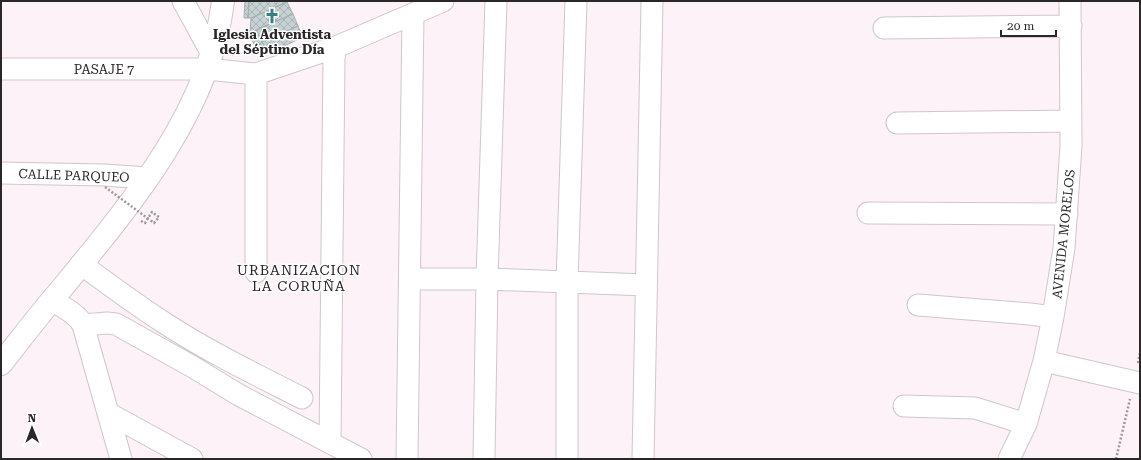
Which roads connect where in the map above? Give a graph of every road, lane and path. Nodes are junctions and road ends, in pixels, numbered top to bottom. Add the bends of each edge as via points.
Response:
1 (183, 1) edge
2 (223, 1) edge
3 (443, 1) edge
4 (496, 1) edge
5 (576, 1) edge
6 (652, 1) edge
7 (1070, 1) edge
8 (414, 14) junction
9 (1071, 26) junction
10 (884, 28) dead end
11 (336, 47) junction
12 (209, 62) junction
13 (1, 69) edge
14 (256, 74) junction
15 (1071, 121) junction
16 (897, 123) dead end
17 (2, 175) edge
18 (148, 178) junction
19 (105, 187) dead end
20 (868, 213) dead end
21 (1066, 214) junction
22 (145, 223) dead end
23 (81, 264) junction
24 (256, 272) dead end
25 (410, 279) junction
26 (487, 279) junction
27 (568, 282) junction
28 (646, 285) junction
29 (52, 300) junction
30 (918, 306) dead end
31 (1053, 317) junction
32 (83, 325) junction
33 (1140, 354) edge
34 (1044, 361) junction
35 (1, 364) edge
36 (1136, 381) edge
37 (302, 398) dead end
38 (904, 406) dead end
39 (108, 413) junction
40 (1026, 424) junction
41 (330, 442) junction
42 (121, 459) edge
43 (192, 459) edge
44 (361, 459) edge
45 (407, 459) edge
46 (484, 459) edge
47 (567, 459) edge
48 (643, 459) edge
49 (1009, 459) edge
50 (1116, 459) edge

1 - 12 street
2 - 12 main road
3 - 8 street
4 - 26 street
5 - 27 street
6 - 28 street
7 - 9 street, AVENIDA MORELOS
8 - 11 street
8 - 25 street
9 - 10 street
9 - 15 street, AVENIDA MORELOS
11 - 14 street
11 - 41 street
12 - 13 street, PASAJE 7
12 - 14 street, PASAJE 7
12 - 18 main road via 184,120
14 - 24 street
15 - 16 street
15 - 21 street, AVENIDA MORELOS
17 - 18 street, CALLE PARQUEO via 104,175
18 - 23 main road
19 - 22 path, bridge via 150,220 154,223 159,217 152,212
20 - 21 street
21 - 31 street, AVENIDA MORELOS via 1064,248
23 - 29 main road
23 - 37 street via 164,323 222,357
25 - 26 street
25 - 45 street
26 - 27 street
26 - 46 street
27 - 28 street
27 - 47 street
28 - 48 street
29 - 32 street via 81,320
29 - 35 main road
30 - 31 street
31 - 34 street, AVENIDA MORELOS
32 - 39 street
32 - 41 street via 116,324 240,395
33 - 36 path
34 - 36 street
34 - 40 street, AVENIDA MORELOS
36 - 50 path
38 - 40 street via 975,408
39 - 42 street
39 - 43 street
40 - 49 street, AVENIDA MORELOS
41 - 44 street

